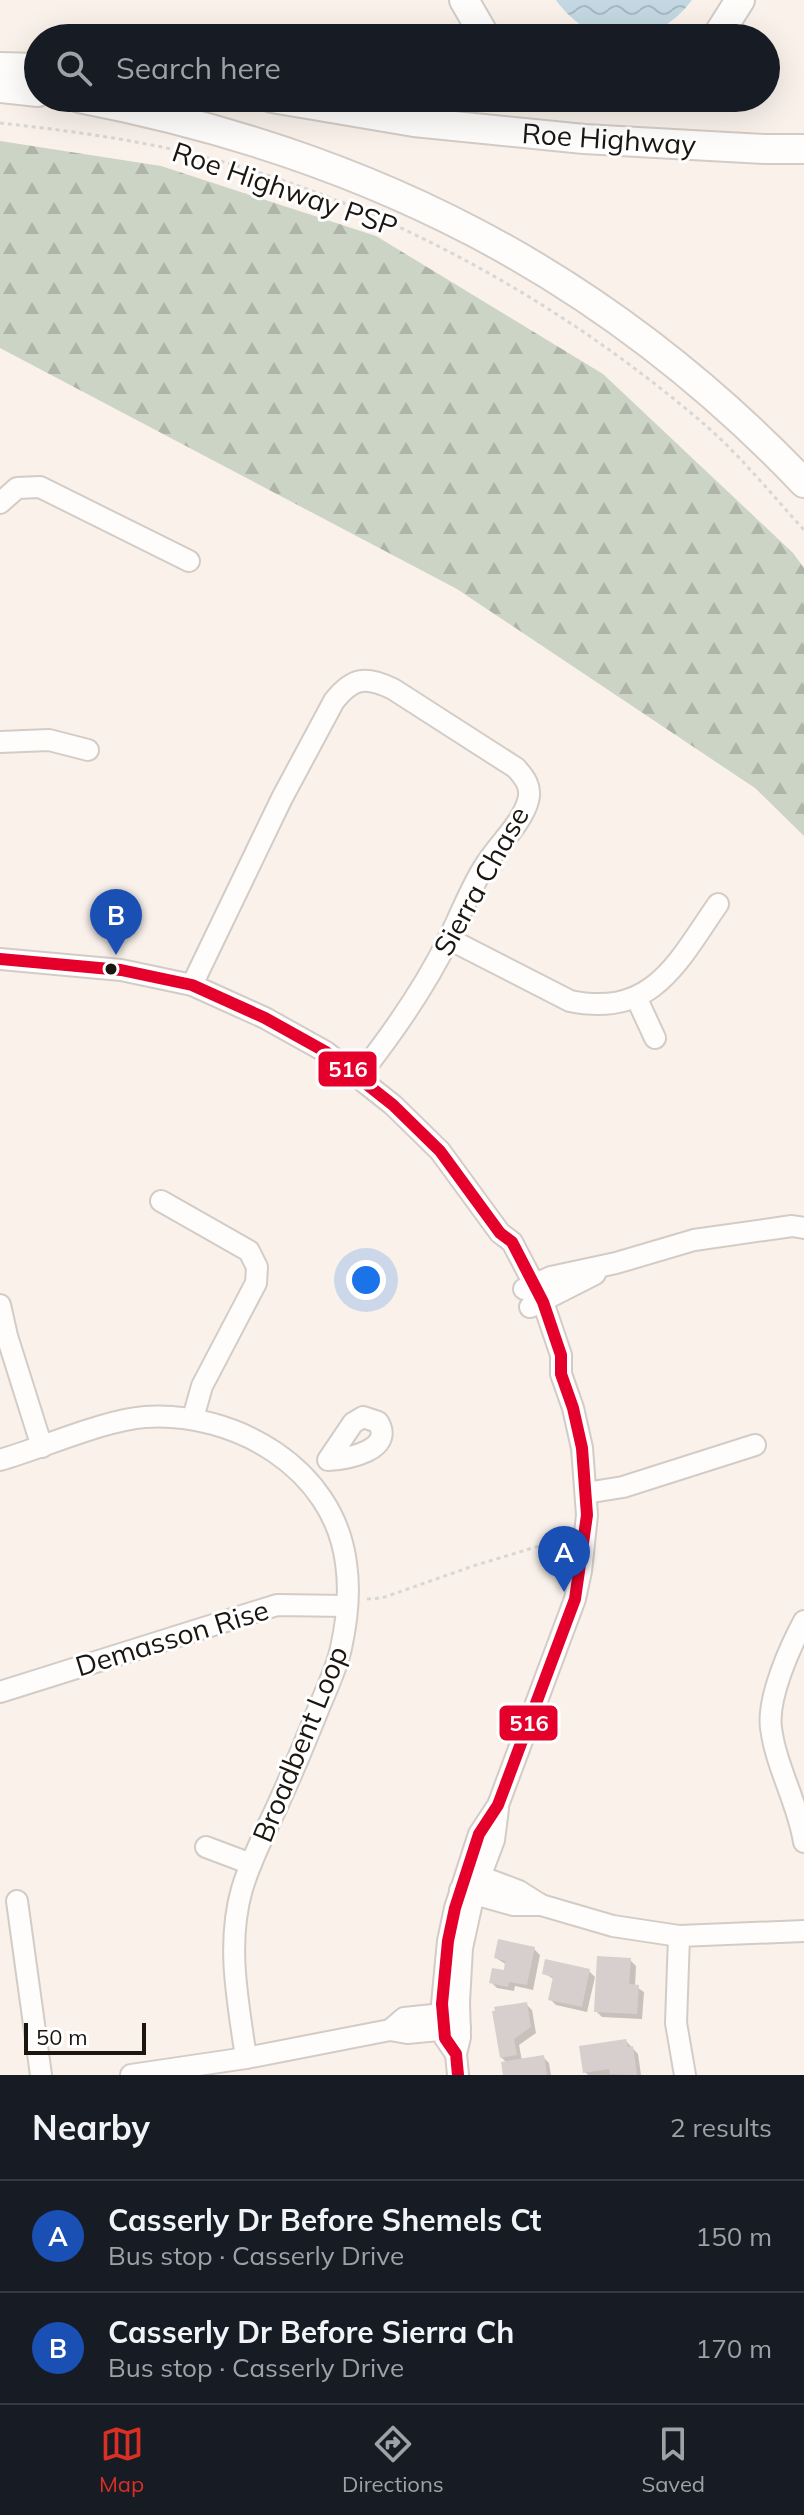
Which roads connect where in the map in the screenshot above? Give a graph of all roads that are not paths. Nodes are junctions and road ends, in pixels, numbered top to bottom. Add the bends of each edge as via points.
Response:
1 (464, 0) edge
2 (740, 0) edge
3 (476, 24) edge
4 (725, 24) edge
5 (0, 67) edge
6 (24, 68) edge
7 (0, 88) edge
8 (24, 91) edge
9 (139, 112) edge
10 (355, 112) edge
11 (804, 141) edge
12 (711, 146) junction
13 (804, 149) edge
14 (804, 483) edge
15 (0, 503) edge
16 (189, 561) dead end
17 (0, 742) edge
18 (88, 750) dead end
19 (718, 904) dead end
20 (449, 939) junction
21 (0, 959) edge
22 (192, 985) junction
23 (636, 997) junction
24 (655, 1038) dead end
25 (359, 1076) junction
26 (161, 1201) dead end
27 (804, 1228) edge
28 (532, 1295) junction
29 (0, 1305) edge
30 (193, 1418) junction
31 (755, 1445) dead end
32 (42, 1447) junction
33 (0, 1460) edge
34 (328, 1460) dead end
35 (306, 1478) junction
36 (586, 1493) junction
37 (347, 1603) junction
38 (804, 1621) edge
39 (0, 1692) edge
40 (804, 1842) edge
41 (206, 1847) dead end
42 (251, 1864) junction
43 (470, 1882) junction
44 (17, 1901) dead end
45 (804, 1931) edge
46 (679, 1936) junction
47 (451, 2021) junction
48 (246, 2058) junction
49 (41, 2075) edge
50 (131, 2075) edge
51 (458, 2075) edge
52 (685, 2075) edge

1 - 3 highway
2 - 4 highway
5 - 6 highway
7 - 8 highway
9 - 14 highway via 304,157 396,193 540,268 623,323 702,385
10 - 12 highway, Roe Highway via 584,139
11 - 12 highway
12 - 13 highway, Roe Highway
15 - 16 street via 17,488 40,487
17 - 18 street via 49,740
19 - 23 street via 661,981
20 - 22 street, Sierra Chase via 484,867 522,813 529,789 516,768 393,689 362,680 344,689 308,746
20 - 23 street via 570,1001 614,1004
20 - 25 street, Sierra Chase via 391,1035
21 - 22 street via 121,970
22 - 25 street via 265,1018
23 - 24 street
25 - 28 street via 440,1151 500,1233 504,1251
26 - 30 street via 249,1251 257,1267 256,1283 202,1386
27 - 28 street via 694,1240
28 - 36 street via 561,1355 561,1374 579,1430
29 - 32 street
30 - 32 street, Broadbent Loop via 143,1417
30 - 35 street, Broadbent Loop via 251,1438
31 - 36 street via 623,1487
32 - 33 street, Broadbent Loop
34 - 35 street
35 - 37 street, Broadbent Loop via 341,1539
36 - 43 street via 575,1599 498,1805 479,1834
37 - 39 street, Demasson Rise via 277,1605
37 - 42 street, Broadbent Loop via 341,1650 328,1686
38 - 40 street via 771,1706 771,1727
41 - 42 street
42 - 48 street, Broadbent Loop via 233,1946
43 - 46 street via 513,1905 541,1905 613,1926
43 - 47 street via 448,1941
44 - 49 street
45 - 46 street
46 - 52 street via 676,2023
47 - 48 street via 404,2018 390,2030
47 - 51 street
48 - 50 street

